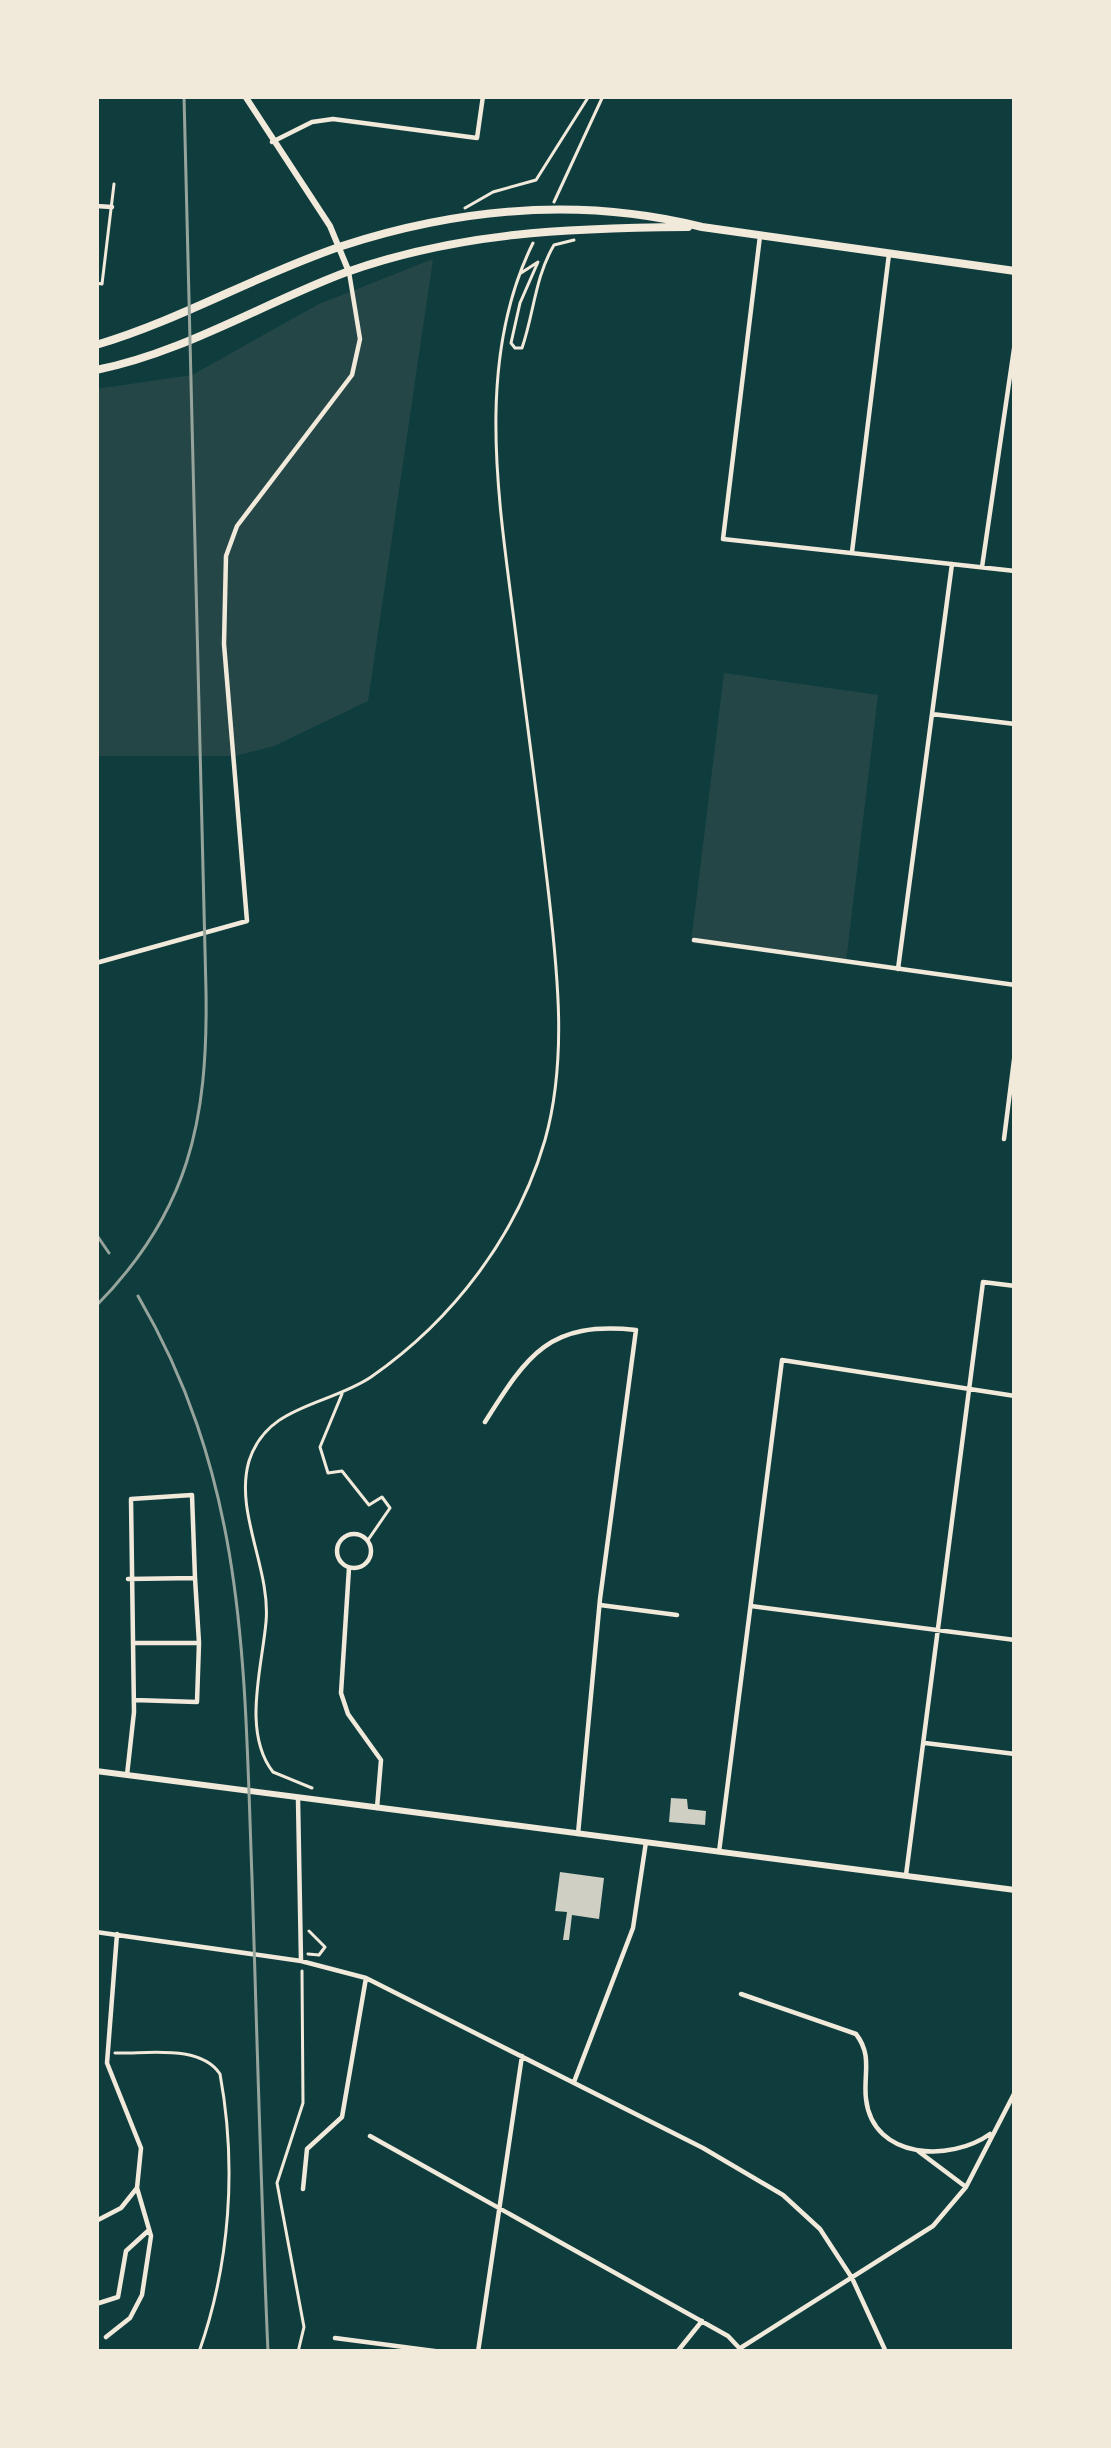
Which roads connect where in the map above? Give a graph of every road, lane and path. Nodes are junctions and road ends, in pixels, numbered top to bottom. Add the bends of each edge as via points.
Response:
1 (245, 96) edge
2 (483, 96) edge
3 (589, 96) edge
4 (603, 96) edge
5 (272, 142) junction
6 (114, 184) dead end
7 (96, 206) edge
8 (112, 207) junction
9 (458, 217) junction
10 (545, 218) dead end
11 (593, 226) junction
12 (702, 227) junction
13 (537, 234) dead end
14 (760, 236) junction
15 (340, 247) junction
16 (889, 254) junction
17 (349, 272) junction
18 (1015, 272) edge
19 (519, 275) junction
20 (96, 283) edge
21 (1015, 341) edge
22 (96, 345) edge
23 (96, 370) edge
24 (852, 552) junction
25 (952, 563) junction
26 (982, 567) junction
27 (1015, 571) edge
28 (932, 714) junction
29 (1015, 724) edge
30 (694, 940) dead end
31 (96, 963) edge
32 (898, 969) junction
33 (1015, 986) edge
34 (1015, 1052) edge
35 (1004, 1139) dead end
36 (1015, 1286) edge
37 (969, 1389) junction
38 (344, 1392) junction
39 (1015, 1396) edge
40 (485, 1422) dead end
41 (368, 1540) junction
42 (349, 1568) junction
43 (195, 1578) junction
44 (128, 1579) junction
45 (600, 1605) junction
46 (751, 1606) junction
47 (677, 1615) dead end
48 (938, 1630) junction
49 (1015, 1640) edge
50 (131, 1643) junction
51 (199, 1643) junction
52 (134, 1700) junction
53 (923, 1742) junction
54 (1015, 1754) edge
55 (96, 1772) edge
56 (127, 1775) junction
57 (312, 1788) dead end
58 (298, 1799) junction
59 (377, 1808) junction
60 (578, 1834) junction
61 (646, 1842) junction
62 (719, 1852) junction
63 (906, 1876) junction
64 (1015, 1890) edge
65 (96, 1932) edge
66 (117, 1934) junction
67 (302, 1961) junction
68 (366, 1978) junction
69 (741, 1994) dead end
70 (107, 2052) junction
71 (522, 2056) junction
72 (574, 2082) junction
73 (1015, 2092) edge
74 (995, 2130) junction
75 (370, 2136) dead end
76 (918, 2151) junction
77 (966, 2187) junction
78 (137, 2188) junction
79 (303, 2189) dead end
80 (499, 2207) junction
81 (96, 2221) edge
82 (149, 2230) junction
83 (852, 2278) junction
84 (96, 2304) edge
85 (702, 2321) junction
86 (106, 2337) dead end
87 (335, 2338) dead end
88 (742, 2350) edge
89 (199, 2352) edge
90 (298, 2352) edge
91 (442, 2352) edge
92 (478, 2352) edge
93 (677, 2352) edge
94 (886, 2352) edge

1 - 5 main road
2 - 5 street via 477,137 333,119
3 - 9 path via 536,181 471,202
4 - 10 path
5 - 15 main road
6 - 8 lane
7 - 8 street
8 - 20 lane via 103,284
9 - 12 main road via 566,209 652,214
9 - 15 main road
11 - 12 main road
11 - 17 main road via 445,244
11 - 19 path via 588,236 554,245 522,348 515,348 512,330 538,262
12 - 14 main road
13 - 19 path
14 - 16 main road
14 - 24 street via 723,538
15 - 17 main road
15 - 22 main road
16 - 18 main road
16 - 24 street
17 - 23 main road via 149,356
17 - 31 street via 359,339 352,375 237,526 226,556 224,644 247,921
19 - 38 path via 499,366 497,457 557,963 552,1108 530,1184 482,1268 416,1341
21 - 26 street
24 - 25 street
25 - 26 street
25 - 28 street
26 - 27 street
28 - 29 street
28 - 32 street
30 - 32 street
32 - 33 street
34 - 35 street
36 - 37 street via 982,1282
37 - 39 street
37 - 46 street via 782,1360
37 - 48 street
38 - 41 path via 320,1447 328,1473 342,1471 369,1505 382,1497 390,1508
38 - 57 path via 269,1426 246,1479 266,1585 260,1752 280,1778
40 - 45 street via 521,1365 550,1341 590,1328 637,1330
41 - 42 street via 369,1561
41 - 42 street via 342,1539 337,1556
42 - 59 street via 341,1693 381,1760
43 - 44 street
43 - 44 street via 192,1496 131,1499
43 - 51 street
44 - 50 street
45 - 47 street
45 - 60 street
46 - 48 street
46 - 62 street
48 - 49 street
48 - 53 street
50 - 51 street
50 - 52 street
51 - 52 street via 197,1702
52 - 56 street
53 - 54 street
53 - 63 street
55 - 56 main road
56 - 58 main road
58 - 59 main road
58 - 67 street
59 - 60 main road
60 - 61 main road
61 - 62 main road
61 - 72 street via 633,1928
62 - 63 main road
63 - 64 main road
65 - 66 street
66 - 67 street
66 - 70 street
67 - 68 street
67 - 90 path via 303,2103 277,2183 304,2327
68 - 71 street
68 - 79 street via 347,2100 338,2124 307,2149
69 - 76 street via 856,2034 866,2053 872,2120 890,2140
70 - 78 street via 141,2149
70 - 89 path via 193,2054 220,2074 229,2220
71 - 72 street
71 - 80 street
72 - 83 street via 783,2195 820,2229
73 - 74 street
74 - 76 street via 964,2148
74 - 77 street
75 - 80 street
76 - 77 street
77 - 83 street via 933,2226
78 - 81 street
78 - 82 street
80 - 85 street
80 - 92 street
82 - 84 street via 126,2251 118,2297
82 - 86 street via 142,2295
83 - 88 street
83 - 94 street
85 - 88 street
85 - 93 street
87 - 91 street

